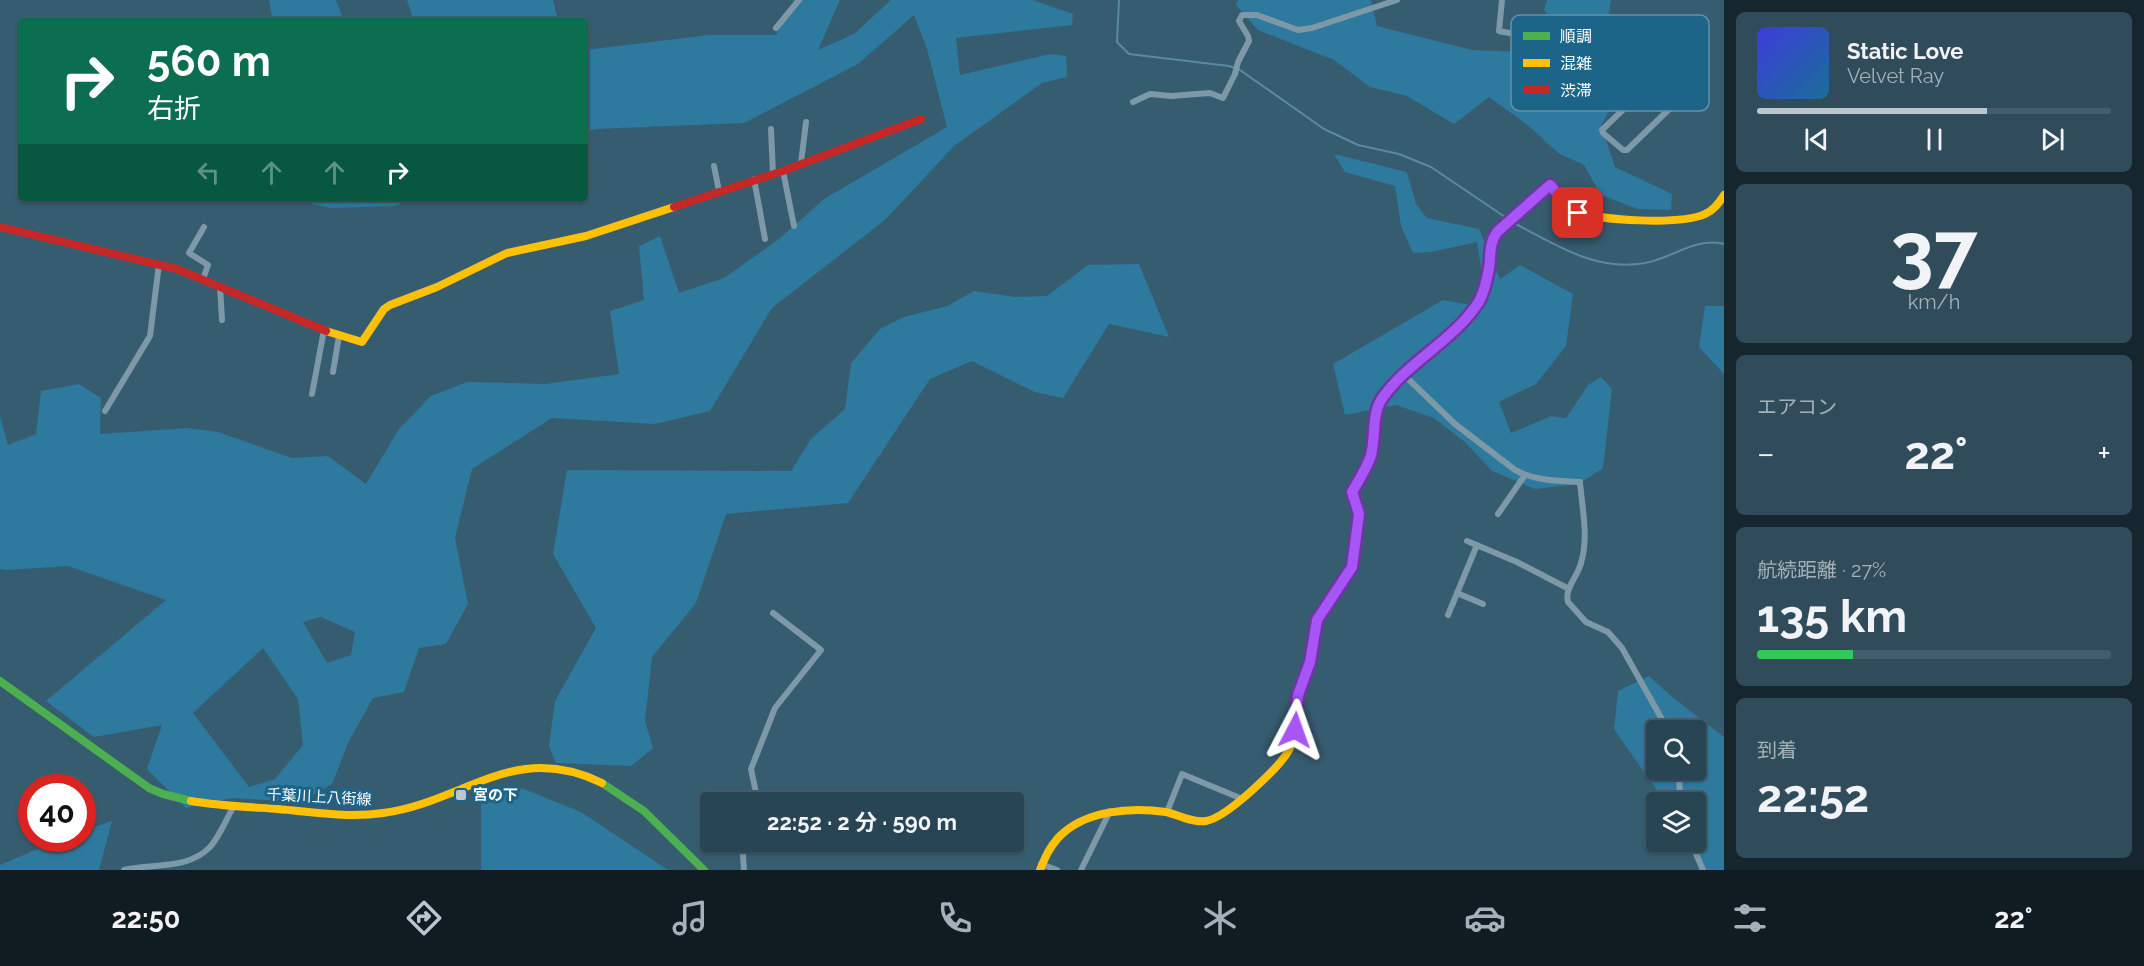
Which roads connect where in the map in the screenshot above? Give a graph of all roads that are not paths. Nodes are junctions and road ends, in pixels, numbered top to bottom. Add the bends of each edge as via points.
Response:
1 (799, 0) edge
2 (1397, 0) edge
3 (1502, 0) edge
4 (776, 28) dead end
5 (1511, 34) edge
6 (1133, 102) dead end
7 (1622, 111) edge
8 (1667, 111) edge
9 (921, 119) dead end
10 (806, 122) dead end
11 (771, 129) dead end
12 (801, 163) junction
13 (714, 166) dead end
14 (783, 171) junction
15 (773, 174) junction
16 (754, 179) junction
17 (719, 191) junction
18 (1724, 195) edge
19 (794, 226) dead end
20 (0, 227) edge
21 (204, 227) dead end
22 (765, 239) dead end
23 (159, 264) junction
24 (203, 279) junction
25 (220, 286) junction
26 (222, 320) dead end
27 (324, 330) junction
28 (339, 336) junction
29 (333, 372) dead end
30 (1402, 373) junction
31 (312, 394) dead end
32 (105, 411) dead end
33 (1525, 476) junction
34 (1498, 514) dead end
35 (1467, 541) dead end
36 (1477, 545) junction
37 (1569, 589) junction
38 (1457, 593) junction
39 (1483, 604) dead end
40 (773, 613) dead end
41 (1448, 615) dead end
42 (0, 681) edge
43 (1662, 720) edge
44 (756, 792) edge
45 (1240, 798) junction
46 (234, 806) junction
47 (1110, 811) junction
48 (1167, 812) junction
49 (743, 852) edge
50 (1695, 852) edge
51 (1040, 867) edge
52 (124, 870) edge
53 (704, 870) edge
54 (744, 870) edge
55 (1057, 870) edge
56 (1081, 870) edge
57 (1703, 870) edge

1 - 4 street
2 - 6 street via 1298,30 1257,15 1242,15 1239,21 1249,41 1223,98 1210,93 1150,94
3 - 5 street via 1499,31
7 - 8 street via 1602,130 1623,150
9 - 12 street
10 - 12 street
11 - 15 street
12 - 14 street
13 - 17 street
14 - 15 street
14 - 19 street
15 - 16 street
16 - 17 street
16 - 22 street
17 - 28 street via 586,236 507,253 437,287 390,304 363,342
18 - 30 street via 1720,203 1700,217 1611,217 1578,213 1550,185 1493,237 1487,276 1479,301 1470,313
20 - 23 street
21 - 24 street via 189,253 208,265
23 - 24 street
23 - 32 street via 150,336
24 - 25 street
25 - 26 street
25 - 27 street
27 - 28 street
27 - 31 street
28 - 29 street
30 - 33 street via 1455,424
30 - 45 street via 1376,410 1371,454 1352,492 1359,514 1352,567 1317,620 1310,662 1298,695 1291,747 1280,763
33 - 34 street
33 - 37 street via 1581,482 1584,546
35 - 36 street
36 - 37 street
36 - 38 street
37 - 43 street via 1568,602 1586,622 1608,632 1622,648
38 - 39 street
38 - 41 street
40 - 44 street via 821,650 775,708 751,769
42 - 46 street, 千葉川上八街線 via 149,788 174,798
45 - 48 street via 1204,822
45 - 48 street via 1182,774
46 - 52 street via 211,847 200,856 184,864
46 - 53 street, 千葉川上八街線 via 369,814 397,811 509,771 570,770 620,792 640,806
47 - 48 street
47 - 51 street via 1074,825 1055,842
47 - 56 street
49 - 54 street
50 - 57 street
51 - 55 street

